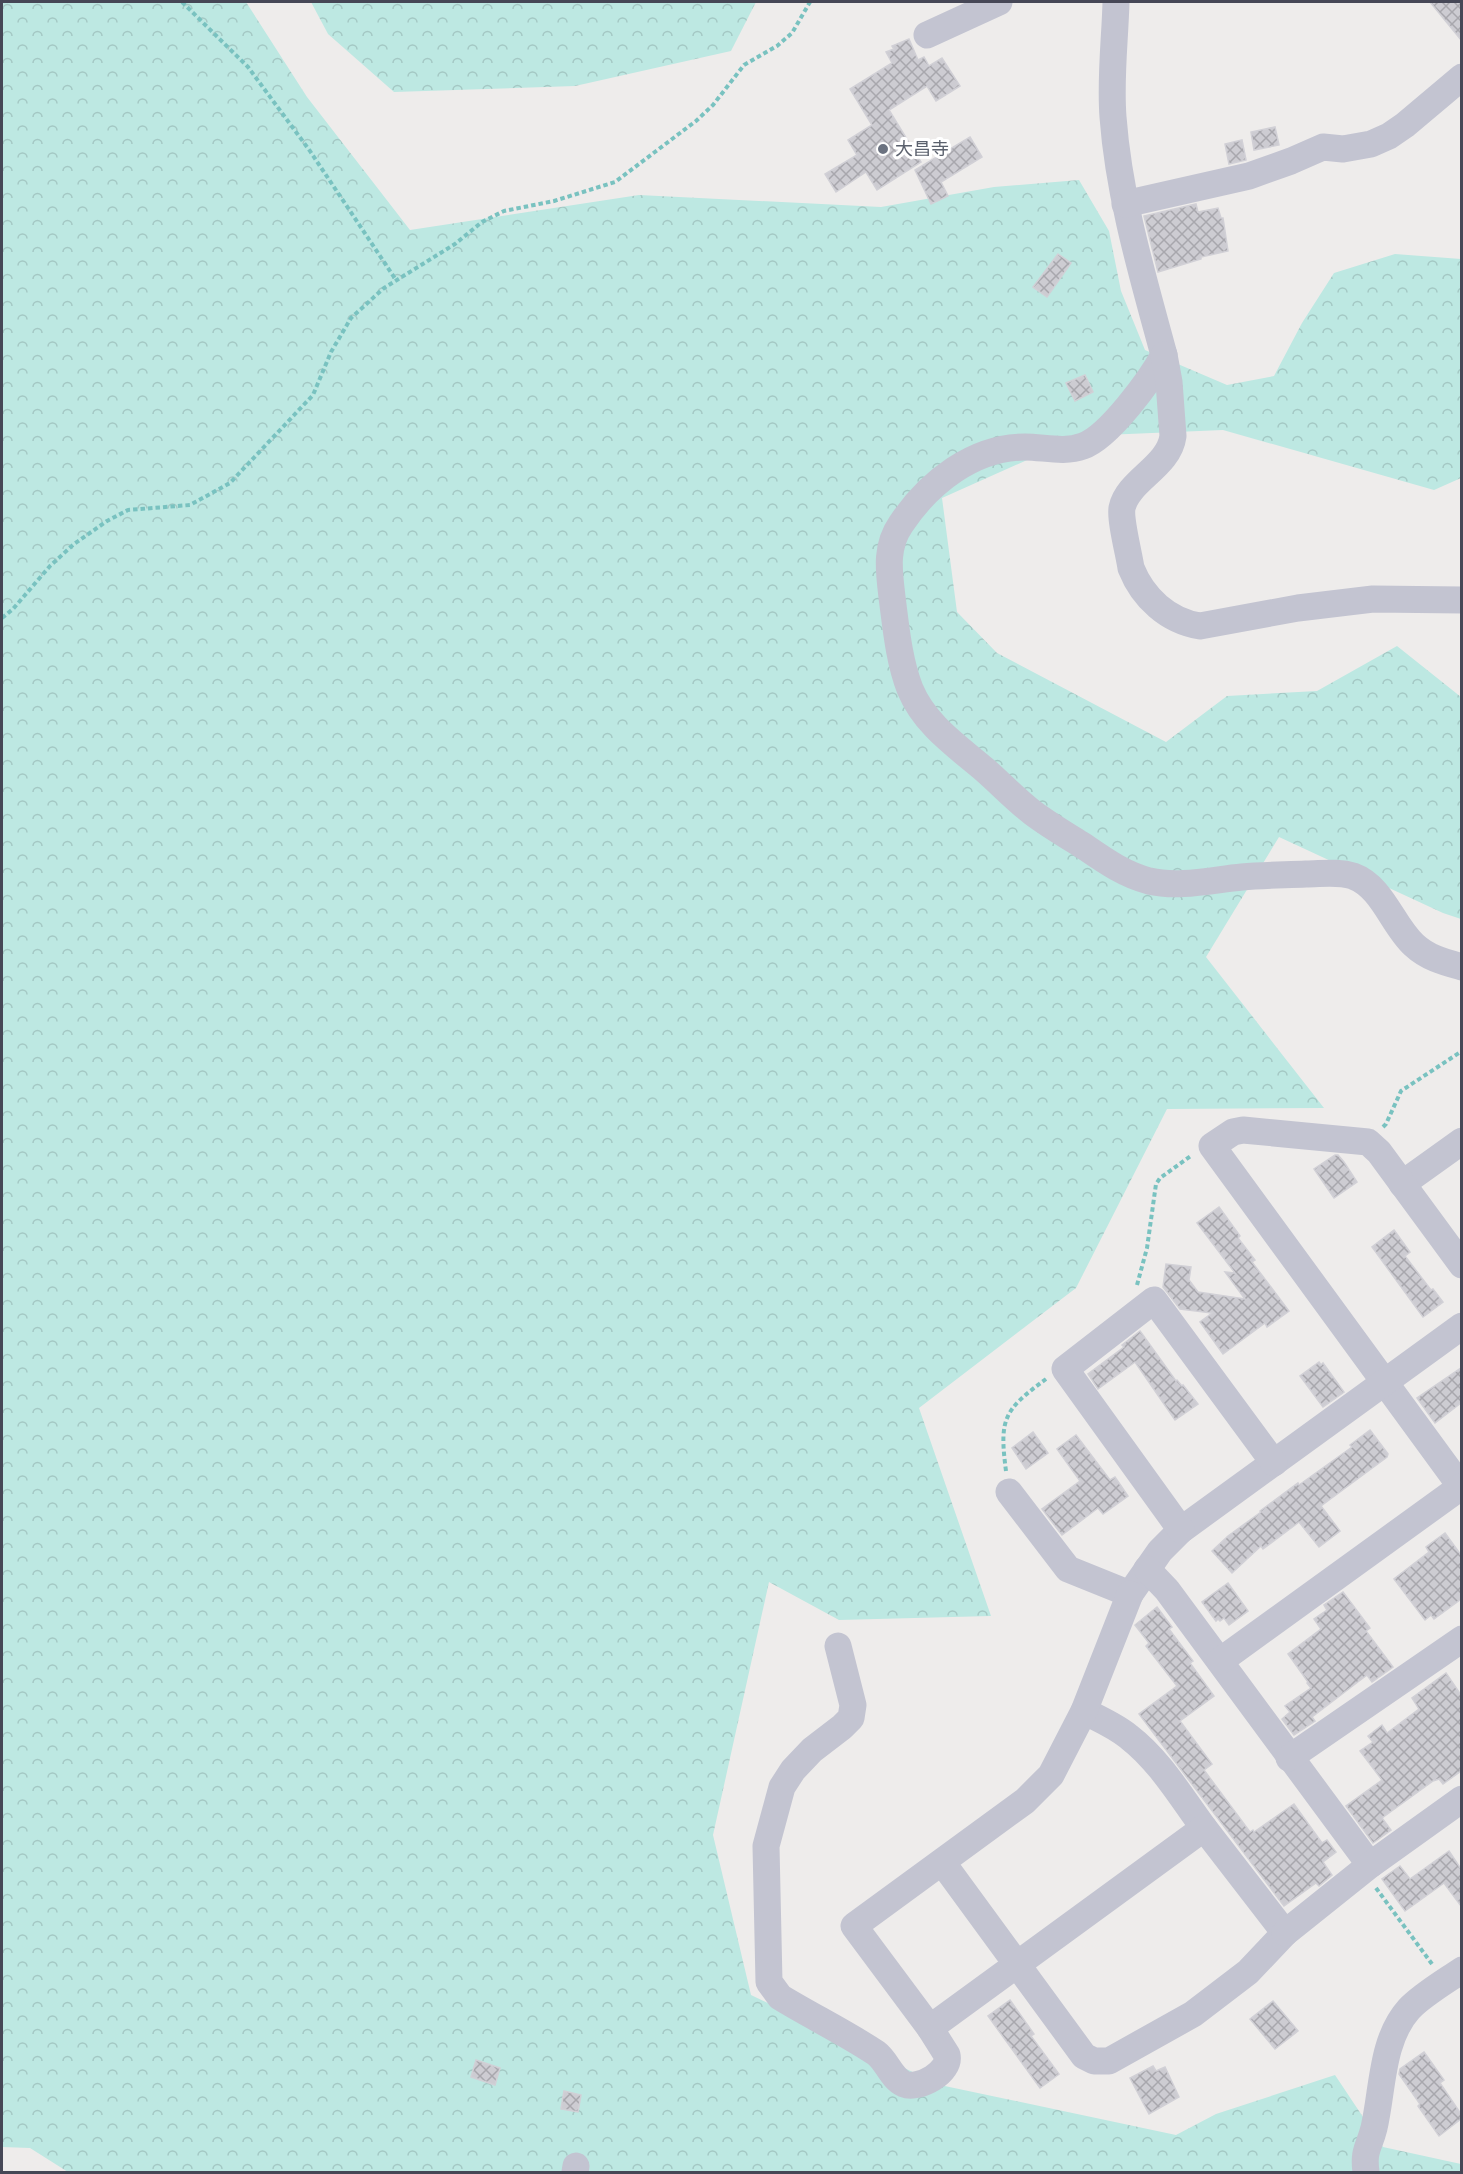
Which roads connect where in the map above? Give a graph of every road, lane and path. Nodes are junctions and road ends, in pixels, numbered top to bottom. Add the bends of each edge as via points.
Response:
1 (182, 2) edge
2 (810, 2) edge
3 (999, 2) edge
4 (1116, 2) edge
5 (927, 35) dead end
6 (1461, 77) edge
7 (1125, 204) junction
8 (396, 280) junction
9 (1164, 355) junction
10 (1461, 600) edge
11 (2, 618) edge
12 (1461, 967) edge
13 (1461, 1051) edge
14 (1461, 1141) edge
15 (1368, 1142) junction
16 (1212, 1146) junction
17 (1402, 1184) junction
18 (1461, 1265) edge
19 (1135, 1315) junction
20 (1461, 1326) edge
21 (1065, 1369) junction
22 (1384, 1383) junction
23 (1274, 1463) junction
24 (1461, 1487) edge
25 (1009, 1492) joint
26 (1181, 1530) junction
27 (1147, 1569) junction
28 (1130, 1594) junction
29 (1461, 1639) edge
30 (838, 1646) dead end
31 (1220, 1661) junction
32 (1084, 1711) junction
33 (1290, 1758) junction
34 (1461, 1799) edge
35 (1204, 1828) junction
36 (942, 1862) junction
37 (1370, 1865) junction
38 (1285, 1933) junction
39 (1018, 1965) junction
40 (1457, 1983) edge
41 (930, 2028) junction
42 (1366, 2172) edge

1 - 8 path via 248,67
2 - 8 path via 792,33 744,64 696,121 615,182 504,211
3 - 5 street
4 - 7 street via 1111,74
6 - 7 street via 1405,125 1371,144 1343,149 1323,147 1249,176
7 - 9 street
8 - 11 path via 351,318 313,395 230,483 190,505 128,510 107,521 74,544
9 - 10 street via 1172,444 1134,487 1122,509 1134,577 1162,610 1187,624 1200,626 1373,599
9 - 12 street via 1107,430 1084,446 988,452 951,471 900,525 891,545 889,566 898,641 910,689 924,714 945,738 1033,813 1122,873 1166,884 1246,876 1348,875 1364,883 1382,901 1415,946 1439,961
13 - 15 path via 1401,1091 1386,1124
14 - 17 street
15 - 16 street via 1243,1130
15 - 17 street
16 - 19 path via 1203,1147 1156,1184 1147,1248 1135,1291
16 - 22 street
17 - 18 street
19 - 21 street
19 - 23 street via 1154,1300
20 - 22 street
21 - 25 path via 1021,1398 1008,1415 1003,1441
21 - 26 street
22 - 23 street
22 - 24 street
23 - 26 street
24 - 31 street
25 - 28 street via 1068,1569
26 - 27 street
27 - 28 street
27 - 31 street
28 - 32 street
29 - 33 street
30 - 41 street via 853,1705 851,1718 812,1750 782,1787 766,1845 769,1982 780,1997 878,2055 903,2084 922,2085 946,2066 946,2055
31 - 33 street
32 - 35 street via 1127,1734 1142,1748
32 - 36 street via 1058,1764 1039,1788
33 - 37 street
34 - 37 street
35 - 38 street
35 - 39 street
36 - 39 street
36 - 41 street via 854,1926
37 - 38 street
37 - 40 path via 1371,1881 1438,1972
38 - 39 street via 1248,1972 1192,2014 1109,2061 1084,2056
39 - 41 street
40 - 42 street via 1410,2008 1393,2036 1364,2155

